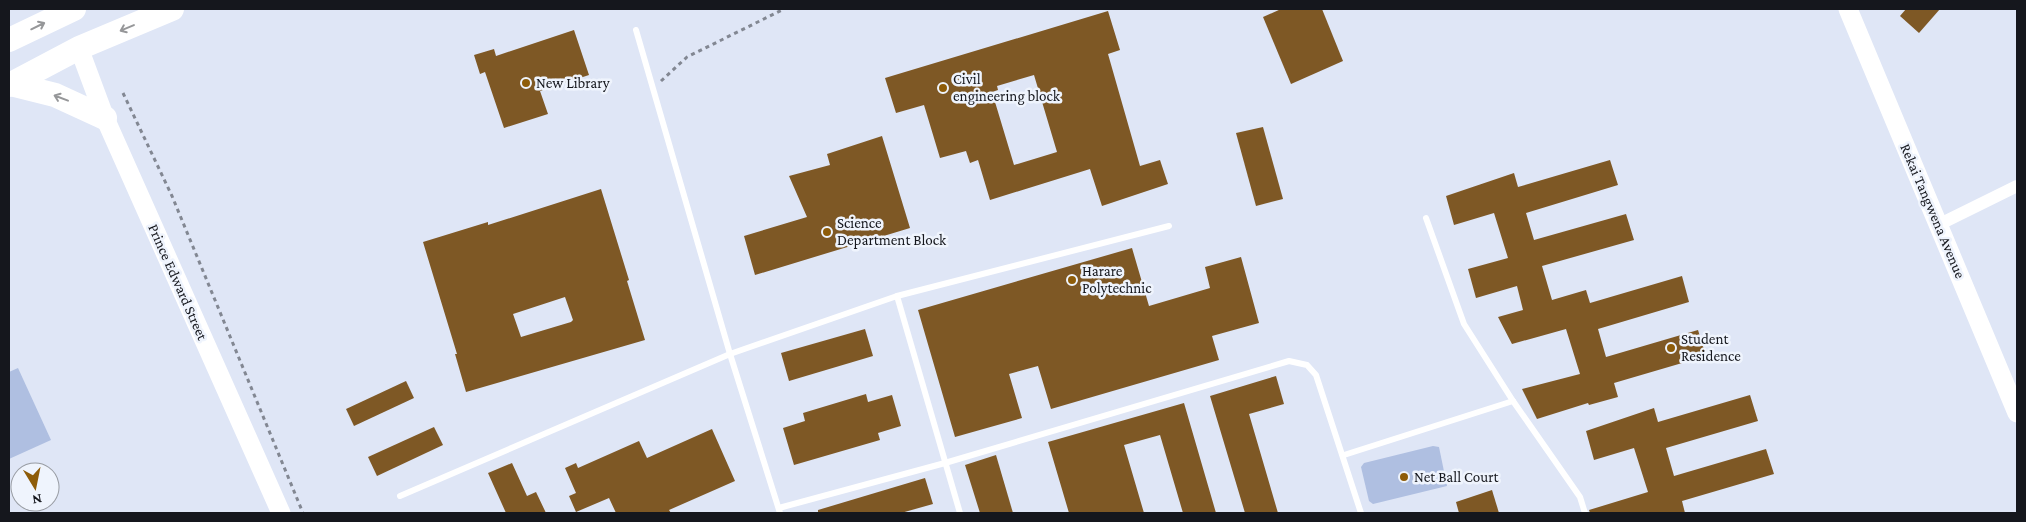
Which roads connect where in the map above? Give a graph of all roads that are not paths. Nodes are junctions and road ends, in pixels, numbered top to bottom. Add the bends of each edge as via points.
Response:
1 (172, 9) edge
2 (1848, 9) edge
3 (70, 10) edge
4 (636, 30) dead end
5 (9, 40) edge
6 (79, 48) junction
7 (10, 85) edge
8 (105, 118) junction
9 (2017, 186) edge
10 (1426, 218) dead end
11 (1938, 225) junction
12 (1169, 226) dead end
13 (897, 296) junction
14 (730, 354) junction
15 (1513, 401) junction
16 (2017, 413) edge
17 (1344, 455) junction
18 (945, 463) junction
19 (400, 496) dead end
20 (779, 511) edge
21 (281, 513) edge
22 (960, 513) edge
23 (1361, 513) edge
24 (1585, 513) edge

1 -> 6 highway
2 - 11 main road, Rekai Tangwena Avenue
5 -> 3 highway
3 - 6 highway
4 - 14 lane
6 - 7 highway
6 - 8 main road, Prince Edward Street
8 -> 7 highway via 55,95
8 - 21 main road, Prince Edward Street
9 - 11 street
10 - 15 lane via 1464,324
11 - 16 main road, Rekai Tangwena Avenue
12 - 13 lane
13 - 14 lane
13 - 18 lane
14 - 19 lane
14 - 20 lane
15 - 17 lane
15 - 24 lane via 1580,497
17 - 18 lane via 1316,375 1306,365 1289,361
17 - 23 lane
18 - 20 lane
18 - 22 lane

